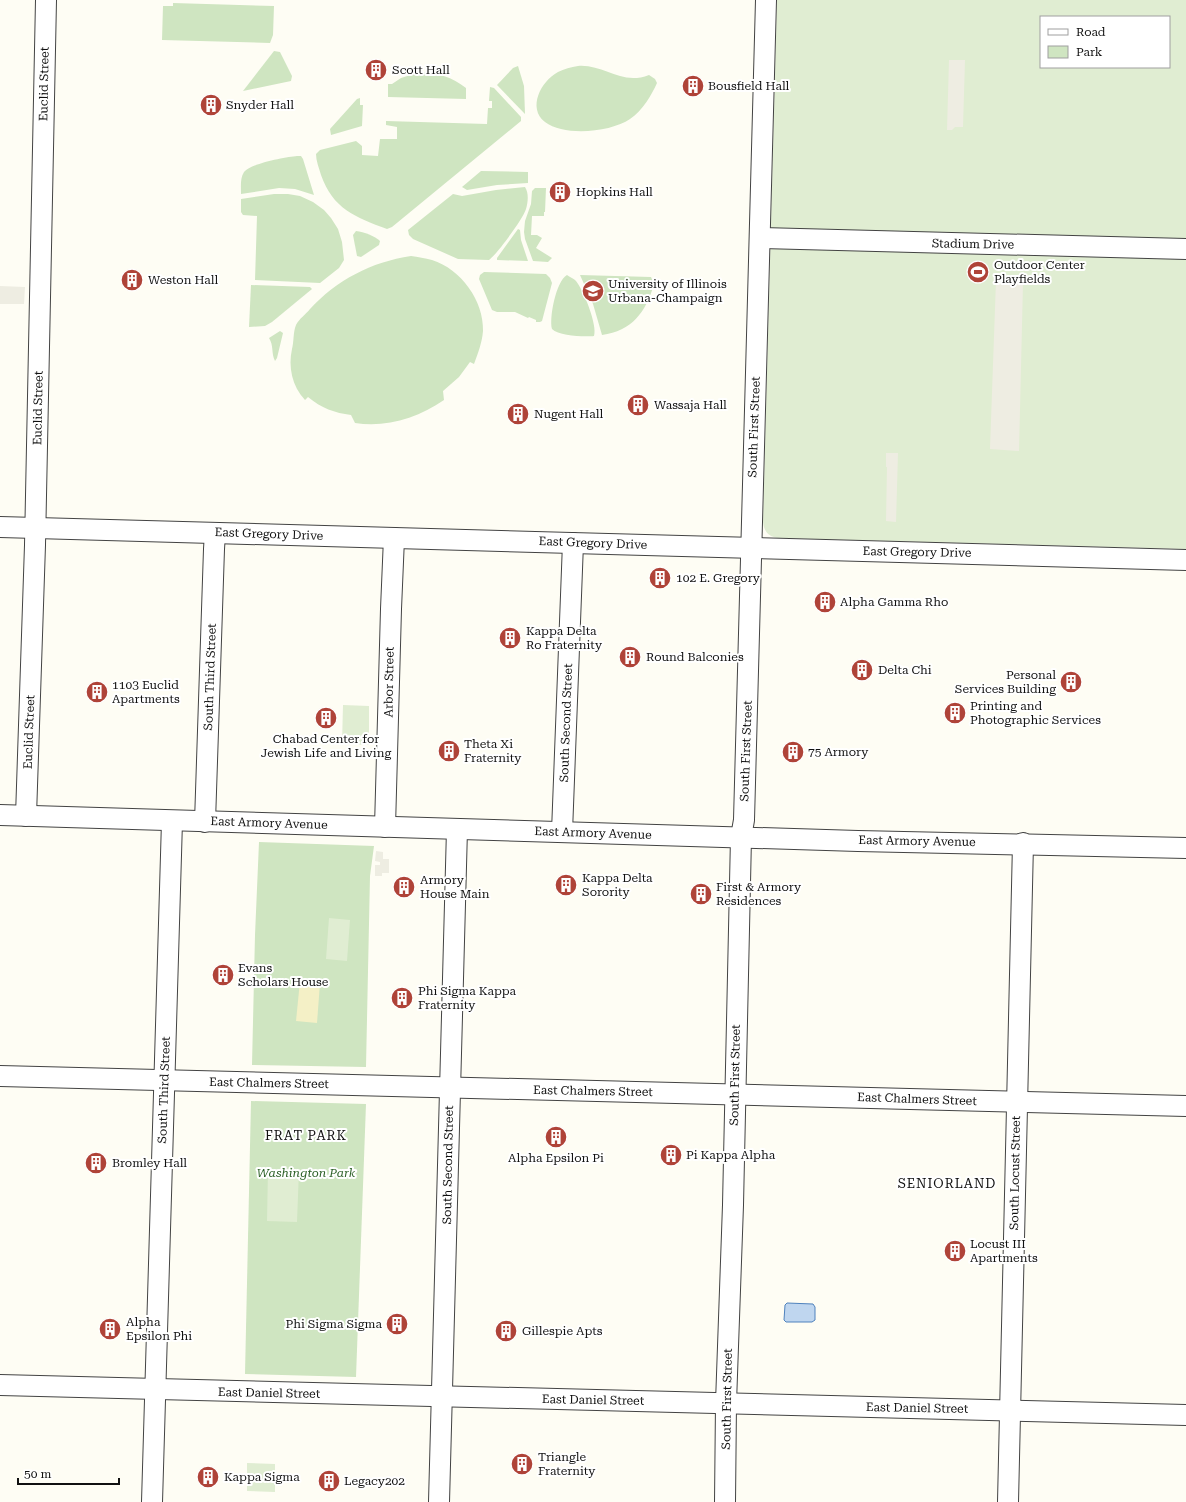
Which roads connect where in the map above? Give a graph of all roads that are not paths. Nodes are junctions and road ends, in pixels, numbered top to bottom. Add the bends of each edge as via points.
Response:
1 (46, 0) edge
2 (766, 0) edge
3 (760, 238) junction
4 (1186, 249) edge
5 (0, 527) edge
6 (36, 528) junction
7 (215, 532) junction
8 (394, 538) junction
9 (573, 542) junction
10 (751, 548) junction
11 (1186, 560) edge
12 (0, 816) edge
13 (26, 816) junction
14 (172, 821) junction
15 (205, 822) junction
16 (385, 826) junction
17 (457, 829) junction
18 (562, 832) junction
19 (741, 837) junction
20 (1023, 843) junction
21 (1186, 848) edge
22 (0, 1076) edge
23 (164, 1080) junction
24 (450, 1087) junction
25 (735, 1094) junction
26 (1017, 1101) junction
27 (1186, 1106) edge
28 (0, 1385) edge
29 (155, 1390) junction
30 (441, 1397) junction
31 (726, 1403) junction
32 (1009, 1410) junction
33 (1186, 1415) edge
34 (152, 1502) edge
35 (439, 1502) edge
36 (725, 1502) edge
37 (1008, 1502) edge

1 - 6 street, Euclid Street
2 - 3 street, South First Street
3 - 4 street, Stadium Drive
3 - 10 street, South First Street
5 - 6 street, East Gregory Drive
6 - 7 street, East Gregory Drive
6 - 13 street, Euclid Street
7 - 8 street, East Gregory Drive
7 - 15 street, South Third Street
8 - 9 street, East Gregory Drive
8 - 16 street, Arbor Street
9 - 10 street, East Gregory Drive
9 - 18 street, South Second Street
10 - 11 street, East Gregory Drive
10 - 19 street, South First Street via 744,820
12 - 13 street, East Armory Avenue
13 - 14 street, East Armory Avenue
14 - 15 street, East Armory Avenue
14 - 23 street, South Third Street
15 - 16 street, East Armory Avenue
16 - 17 street, East Armory Avenue
17 - 18 street, East Armory Avenue
17 - 24 street, South Second Street
18 - 19 street, East Armory Avenue
19 - 20 street, East Armory Avenue
19 - 25 street, South First Street
20 - 21 street, East Armory Avenue
20 - 26 street, South Locust Street
22 - 23 street, East Chalmers Street
23 - 24 street, East Chalmers Street
23 - 29 street, South Third Street
24 - 25 street, East Chalmers Street
24 - 30 street, South Second Street
25 - 26 street, East Chalmers Street
25 - 31 street, South First Street
26 - 27 street, East Chalmers Street
26 - 32 street, South Locust Street
28 - 29 street, East Daniel Street
29 - 30 street, East Daniel Street
29 - 34 street, South Third Street
30 - 31 street, East Daniel Street
30 - 35 street, South Second Street
31 - 32 street, East Daniel Street
31 - 36 street, South First Street
32 - 33 street, East Daniel Street
32 - 37 street, South Locust Street

